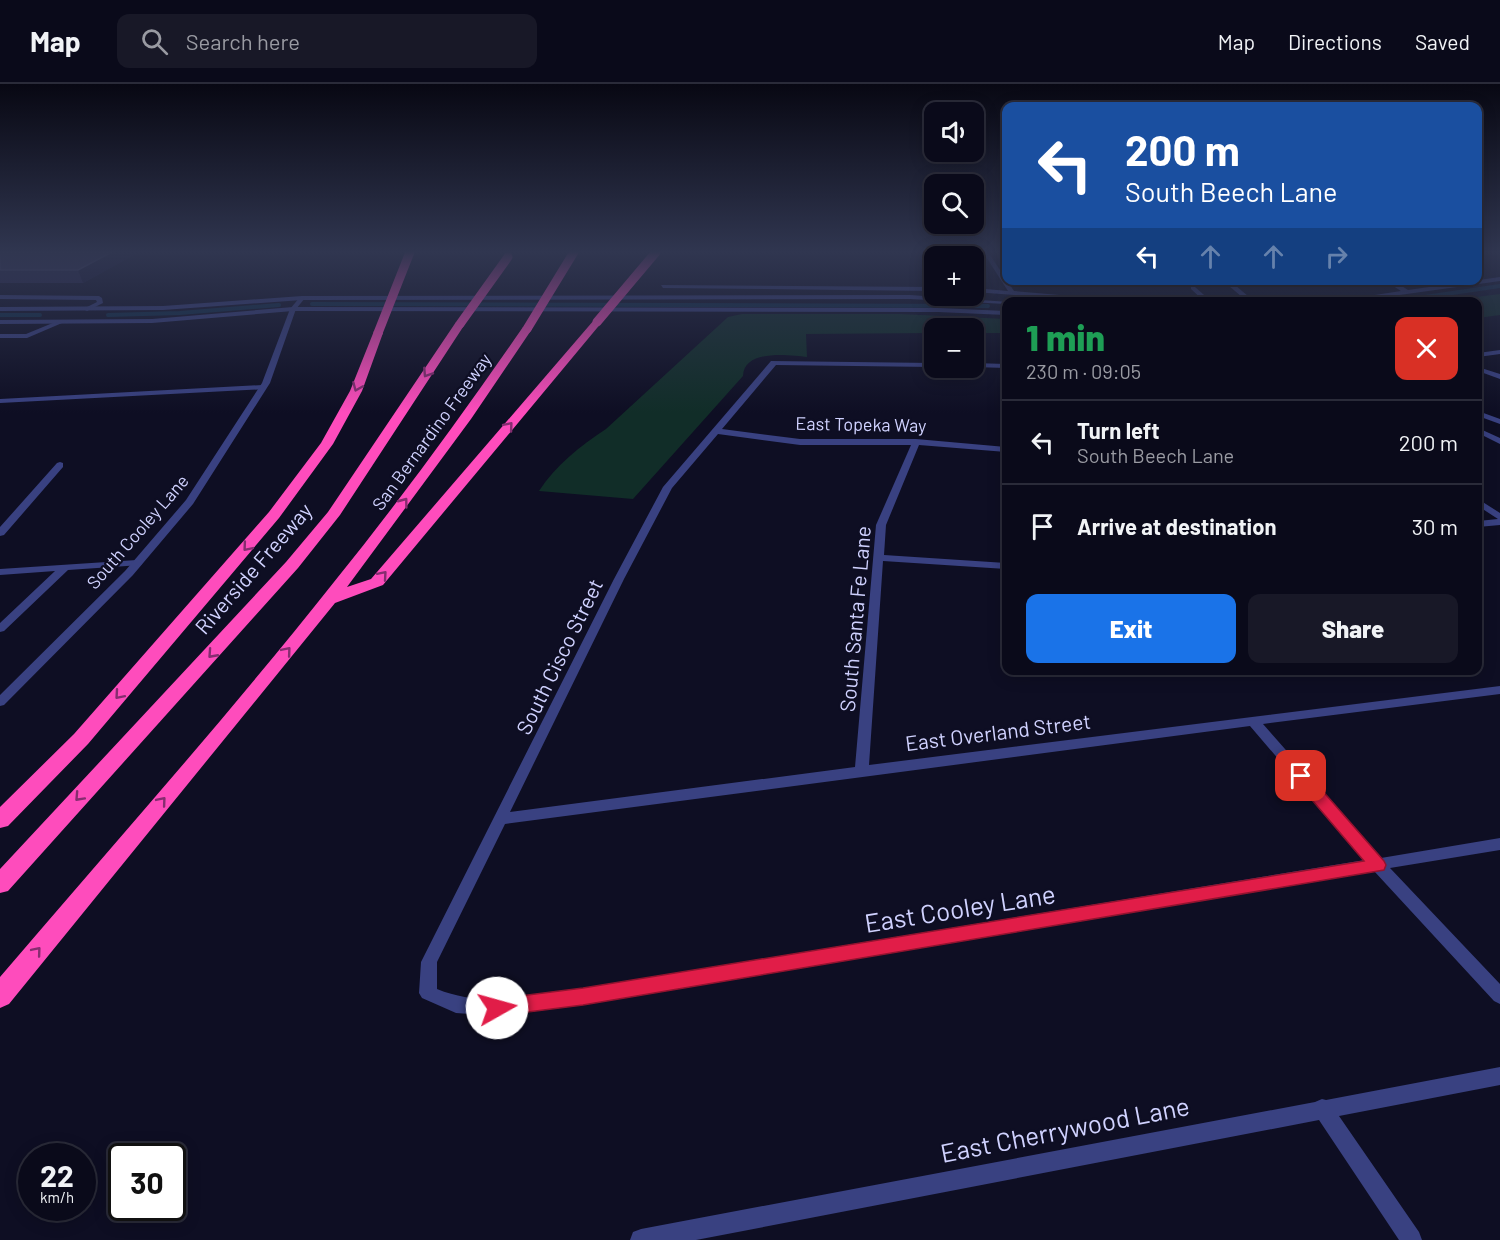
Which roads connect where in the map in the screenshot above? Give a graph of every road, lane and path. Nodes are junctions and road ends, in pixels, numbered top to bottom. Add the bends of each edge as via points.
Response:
1 (94, 306) edge
2 (192, 306) edge
3 (295, 306) edge
4 (389, 306) edge
5 (472, 306) edge
6 (541, 306) edge
7 (611, 306) edge
8 (0, 309) edge
9 (87, 309) junction
10 (293, 309) junction
11 (1002, 313) edge
12 (0, 322) edge
13 (60, 322) junction
14 (0, 336) edge
15 (1500, 351) edge
16 (1482, 354) edge
17 (924, 365) edge
18 (984, 366) edge
19 (1002, 366) edge
20 (1482, 370) edge
21 (1500, 377) edge
22 (263, 387) junction
23 (0, 401) edge
24 (1482, 415) edge
25 (1500, 422) edge
26 (715, 430) junction
27 (1482, 432) edge
28 (1500, 441) edge
29 (916, 442) junction
30 (1002, 449) edge
31 (60, 465) dead end
32 (1482, 505) edge
33 (1500, 517) edge
34 (1500, 522) edge
35 (1482, 524) edge
36 (0, 533) edge
37 (878, 558) junction
38 (137, 563) junction
39 (1002, 566) edge
40 (65, 567) junction
41 (0, 572) edge
42 (331, 598) junction
43 (0, 629) edge
44 (1500, 690) edge
45 (0, 702) edge
46 (1254, 722) junction
47 (862, 771) junction
48 (501, 819) junction
49 (0, 820) edge
50 (1500, 844) edge
51 (1378, 865) junction
52 (0, 884) edge
53 (428, 993) joint
54 (0, 996) edge
55 (1500, 996) edge
56 (1500, 1076) edge
57 (1322, 1108) junction
58 (641, 1240) edge
59 (1411, 1240) edge

1 - 9 street
2 - 9 street
3 - 10 street, South Cooley Lane
4 -> 49 highway, bridge via 356,391 327,444 274,514 81,739
5 -> 52 highway, Riverside Freeway, bridge via 333,515 292,565
42 -> 6 highway, San Bernardino Freeway, bridge via 460,425
42 -> 7 highway, bridge via 377,582
8 - 9 street
9 - 13 street
10 - 11 street
10 - 13 street via 152,321
10 - 22 street, South Cooley Lane
12 - 13 street
13 - 14 street via 27,336
15 - 16 street
17 - 26 street, South Cisco Street via 774,363
18 - 19 street
20 - 21 street
22 - 23 street
22 - 38 street, South Cooley Lane via 190,502
24 - 25 street
26 - 29 street, East Topeka Way via 800,442
26 - 48 street, South Cisco Street via 668,487
27 - 28 street
29 - 30 street, East Topeka Way
29 - 37 street, South Santa Fe Lane via 881,525
31 - 36 street
32 - 33 street
34 - 35 street
37 - 39 street
37 - 47 street, South Santa Fe Lane
38 - 40 street
38 - 45 street, South Cooley Lane
40 - 41 street
40 - 43 street
54 -> 42 highway
44 - 46 street, East Overland Street
46 - 47 street, East Overland Street
46 - 51 street
47 - 48 street, East Overland Street
48 - 53 street, South Cisco Street via 429,962
50 - 51 street, East Cooley Lane
51 - 53 street, East Cooley Lane via 560,1000 497,1008 456,1005
51 - 55 street
56 - 57 street, East Cherrywood Lane
57 - 58 street, East Cherrywood Lane
57 - 59 street

